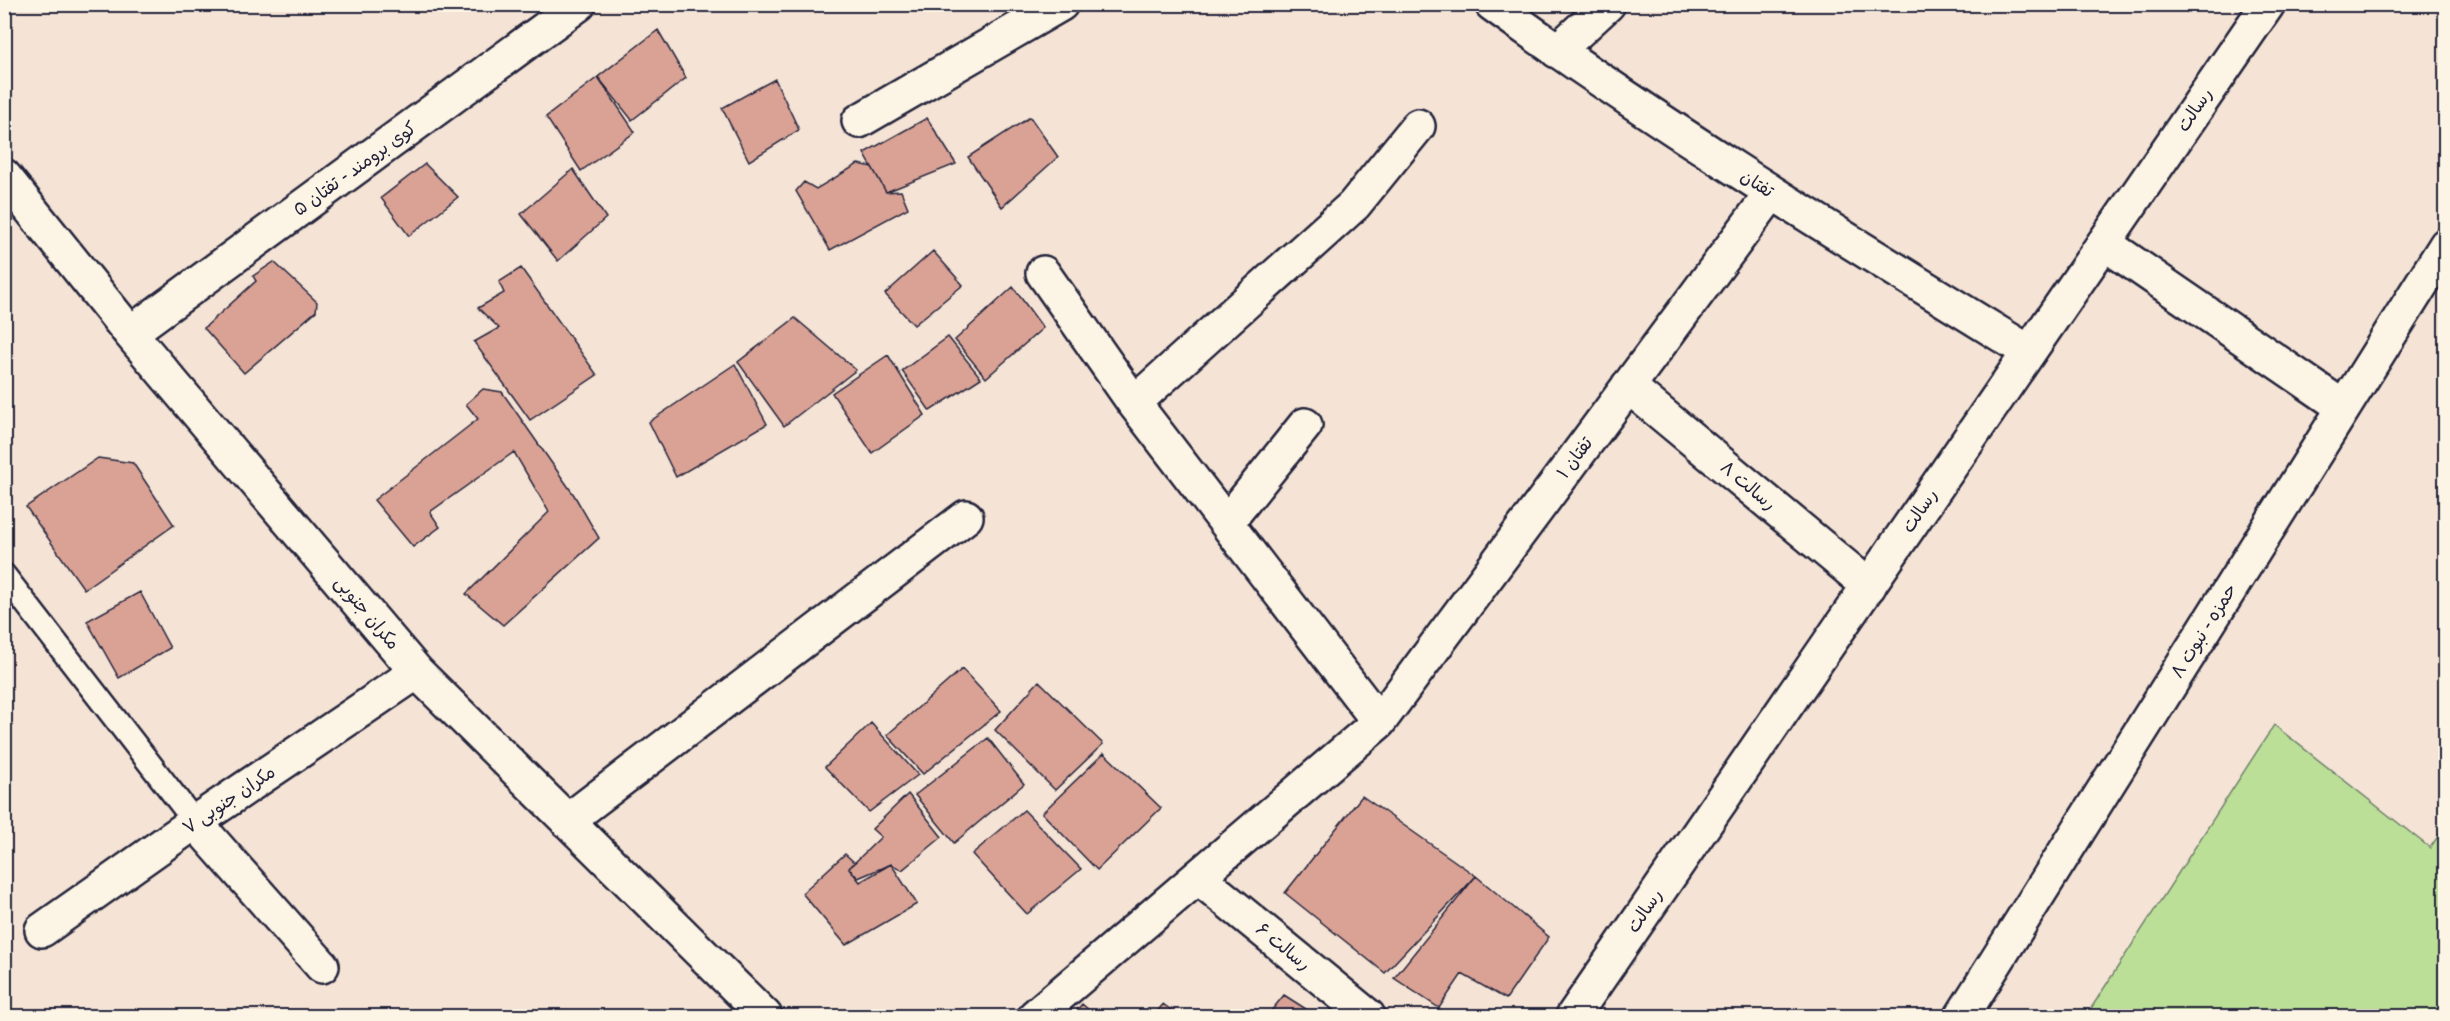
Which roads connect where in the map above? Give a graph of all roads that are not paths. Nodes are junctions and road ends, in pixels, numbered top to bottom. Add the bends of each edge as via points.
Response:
1 (579, 4) edge
2 (1061, 4) edge
3 (1492, 4) edge
4 (1608, 4) edge
5 (2268, 4) edge
6 (1557, 51) junction
7 (859, 121) dead end
8 (1418, 126) dead end
9 (4, 176) edge
10 (1771, 194) junction
11 (2104, 243) junction
12 (2444, 250) edge
13 (1043, 273) dead end
14 (130, 333) junction
15 (2029, 352) junction
16 (1628, 386) junction
17 (1134, 403) junction
18 (2343, 407) junction
19 (1305, 425) dead end
20 (966, 517) dead end
21 (1227, 522) junction
22 (4, 575) edge
23 (1869, 586) junction
24 (417, 672) junction
25 (1379, 722) junction
26 (567, 821) junction
27 (195, 822) junction
28 (1198, 877) junction
29 (42, 930) dead end
30 (322, 966) dead end
31 (765, 1017) edge
32 (1035, 1017) edge
33 (1368, 1017) edge
34 (1573, 1017) edge
35 (1962, 1017) edge

1 - 14 street, کوی برومند - تفتان ۵
2 - 7 street
3 - 6 street, تفتان
4 - 6 street
5 - 11 street, رسالت
6 - 10 street, تفتان
8 - 17 street via 1354,205
9 - 14 street, مکران جنوبی
10 - 15 street, تفتان
10 - 16 street, تفتان ۱
11 - 15 street, رسالت
11 - 18 street
12 - 18 street, حمزه - نبوت ۸
13 - 17 street
14 - 24 street, مکران جنوبی
15 - 23 street, رسالت
16 - 23 street, رسالت ۸
16 - 25 street, تفتان ۱
17 - 21 street
18 - 35 street, حمزه - نبوت ۸
19 - 21 street
20 - 26 street
21 - 25 street
22 - 27 lane
23 - 34 street, رسالت
24 - 26 street, مکران جنوبی
24 - 27 street, مکران جنوبی ۷
25 - 28 street, تفتان ۱
26 - 31 street, مکران جنوبی
27 - 29 street, مکران جنوبی ۷
27 - 30 street
28 - 32 street, تفتان ۱
28 - 33 street, رسالت ۶

